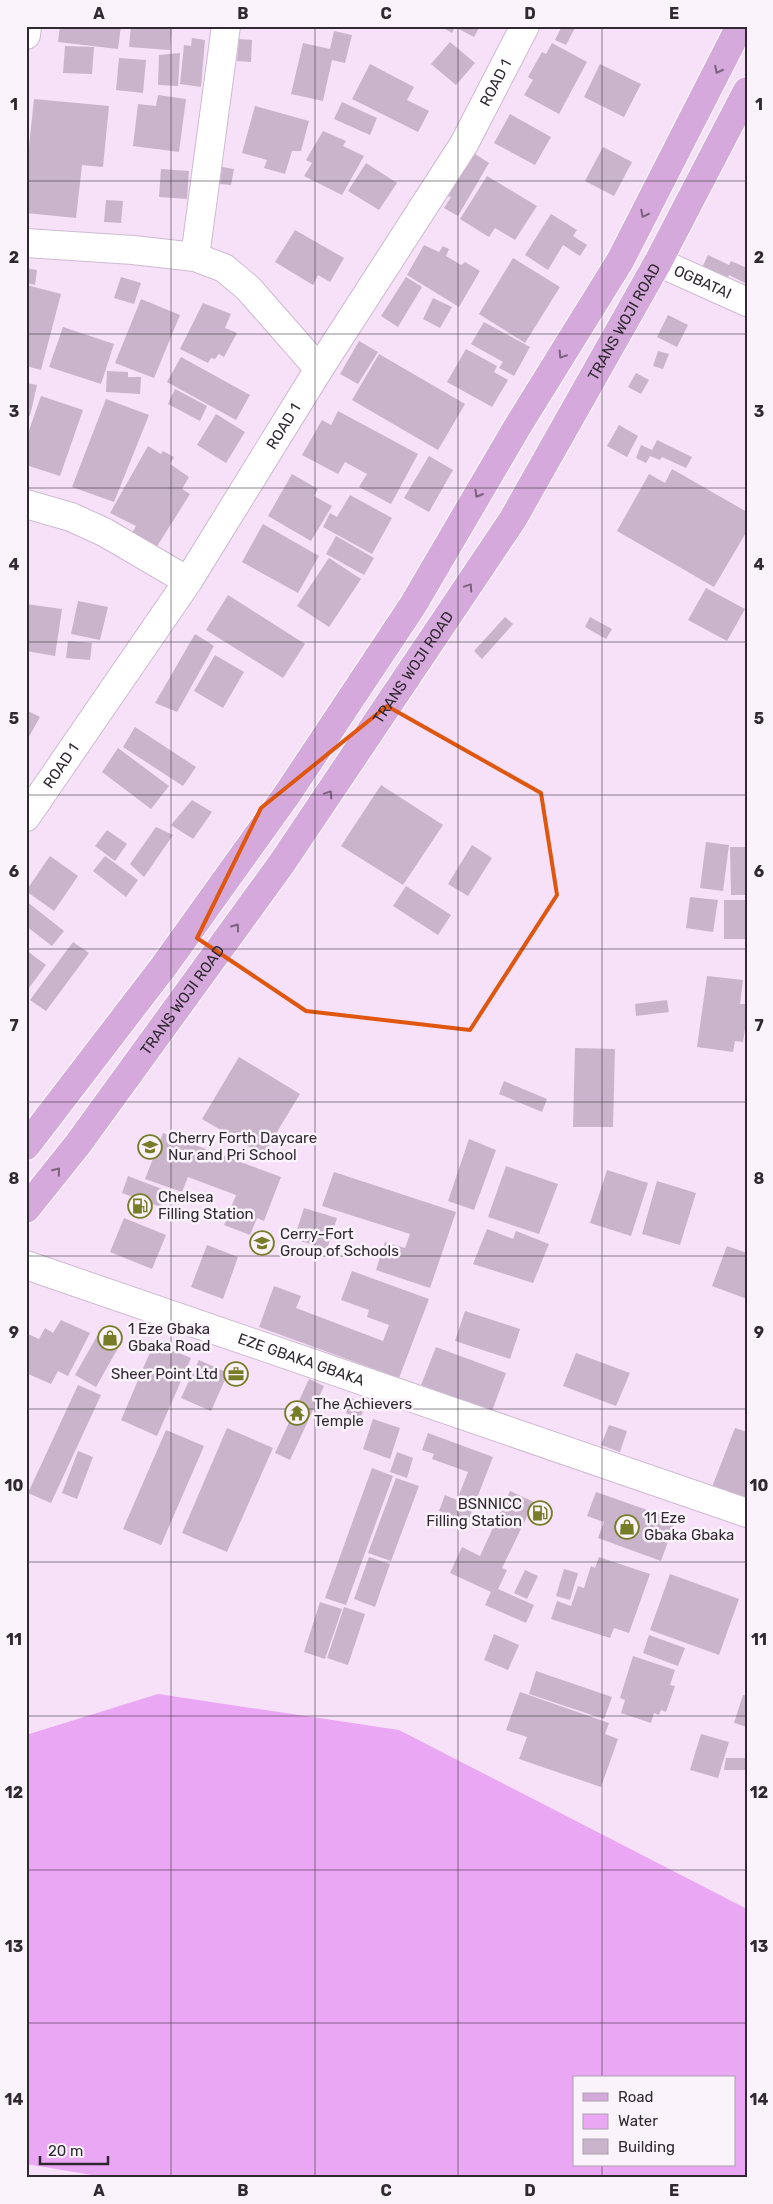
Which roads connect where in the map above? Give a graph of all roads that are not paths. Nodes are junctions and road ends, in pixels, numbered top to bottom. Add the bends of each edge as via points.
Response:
1 (27, 26) edge
2 (226, 26) edge
3 (525, 26) edge
4 (740, 26) edge
5 (26, 35) edge
6 (747, 91) edge
7 (26, 243) edge
8 (195, 257) junction
9 (658, 262) junction
10 (747, 302) edge
11 (319, 369) junction
12 (26, 504) edge
13 (188, 581) junction
14 (370, 670) junction
15 (398, 693) junction
16 (26, 817) edge
17 (242, 856) junction
18 (273, 876) junction
19 (26, 1146) edge
20 (26, 1209) edge
21 (26, 1265) edge
22 (747, 1513) edge

1 - 5 street
2 - 8 street
3 - 11 street, ROAD 1 via 464,144
4 -> 14 main road via 620,260 516,429 414,605
6 - 9 main road, TRANS WOJI ROAD
7 - 8 street
8 - 11 street via 224,268 248,288
9 - 10 street, OGBATAI
15 -> 9 main road, TRANS WOJI ROAD via 513,519
11 - 13 street, ROAD 1
12 - 13 street via 71,517 104,532
13 - 16 street, ROAD 1
14 - 15 main road
14 - 17 main road
18 -> 15 main road, TRANS WOJI ROAD
17 - 18 main road
17 - 19 main road via 158,974
20 -> 18 main road, TRANS WOJI ROAD via 78,1144
21 - 22 street, EZE GBAKA GBAKA

